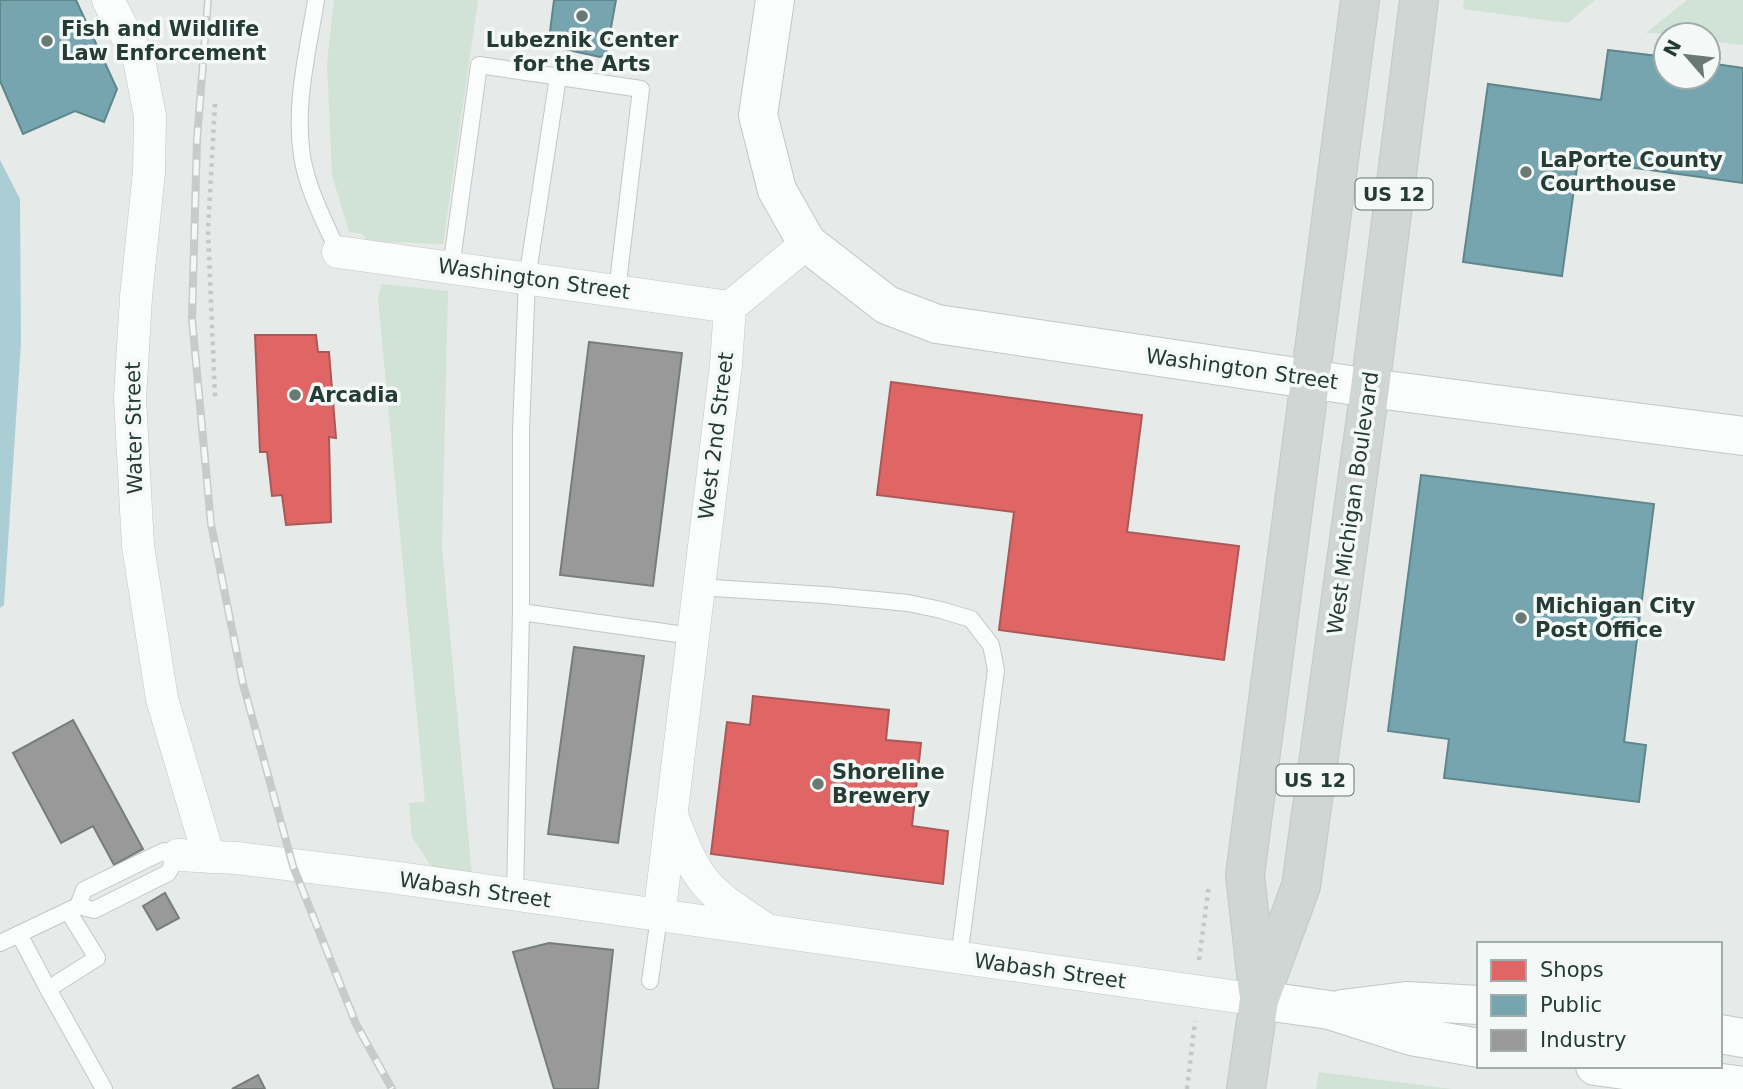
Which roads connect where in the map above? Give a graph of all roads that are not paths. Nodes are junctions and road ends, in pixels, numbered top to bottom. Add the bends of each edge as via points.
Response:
1 (108, 0) edge
2 (316, 0) edge
3 (775, 0) edge
4 (1360, 0) edge
5 (1419, 0) edge
6 (558, 76) junction
7 (807, 243) junction
8 (338, 252) joint
9 (451, 268) junction
10 (527, 279) junction
11 (617, 291) junction
12 (730, 307) junction
13 (1309, 379) junction
14 (1370, 388) junction
15 (1743, 436) edge
16 (697, 587) junction
17 (521, 612) junction
18 (692, 636) junction
19 (673, 817) junction
20 (193, 856) junction
21 (515, 896) junction
22 (73, 908) junction
23 (659, 917) junction
24 (771, 932) junction
25 (19, 934) junction
26 (0, 943) edge
27 (959, 958) junction
28 (650, 981) dead end
29 (48, 989) junction
30 (1259, 1000) junction
31 (1477, 1005) edge
32 (1329, 1010) junction
33 (1722, 1034) edge
34 (1743, 1038) edge
35 (1477, 1048) edge
36 (1610, 1068) edge
37 (1743, 1086) edge
38 (104, 1089) edge
39 (1246, 1089) edge

1 - 20 street, Water Street via 139,61 150,117 130,398 138,546
2 - 8 lane via 300,99 302,157
3 - 7 street via 758,115 777,190
4 - 13 main road, West Michigan Boulevard / US 12
5 - 14 main road, West Michigan Boulevard / US 12
6 - 9 lane via 479,65
6 - 10 lane
6 - 11 lane via 640,89
7 - 12 street
7 - 13 street, Washington Street via 887,305 937,324
8 - 9 street, Washington Street
9 - 10 street, Washington Street
10 - 11 street, Washington Street
10 - 17 lane
11 - 12 street, Washington Street
12 - 16 street, West 2nd Street
13 - 14 street, Washington Street
13 - 30 main road, West Michigan Boulevard / US 12 via 1245,875
14 - 15 street, Washington Street
14 - 30 main road, West Michigan Boulevard / US 12 via 1301,886
16 - 18 street, West 2nd Street
16 - 27 lane via 908,603 971,619 991,645 996,670
17 - 18 lane
17 - 21 lane
18 - 19 street, West 2nd Street
19 - 23 street, West 2nd Street
19 - 24 street, Wabash Street via 699,880
20 - 21 street, Wabash Street via 391,877
20 - 22 lane via 94,910
20 - 22 lane via 164,851 84,890
21 - 23 street, Wabash Street
22 - 25 lane
22 - 29 lane via 97,958
23 - 24 street, Wabash Street
23 - 28 lane
24 - 27 street, Wabash Street
25 - 26 lane
25 - 29 lane
27 - 30 street, Wabash Street
29 - 38 lane
30 - 32 street, Wabash Street
30 - 39 main road, West Michigan Boulevard / US 12
31 - 32 street, Wabash Street via 1406,1001
32 - 35 street, Wabash Street via 1411,1036
33 - 34 street
36 - 37 street

